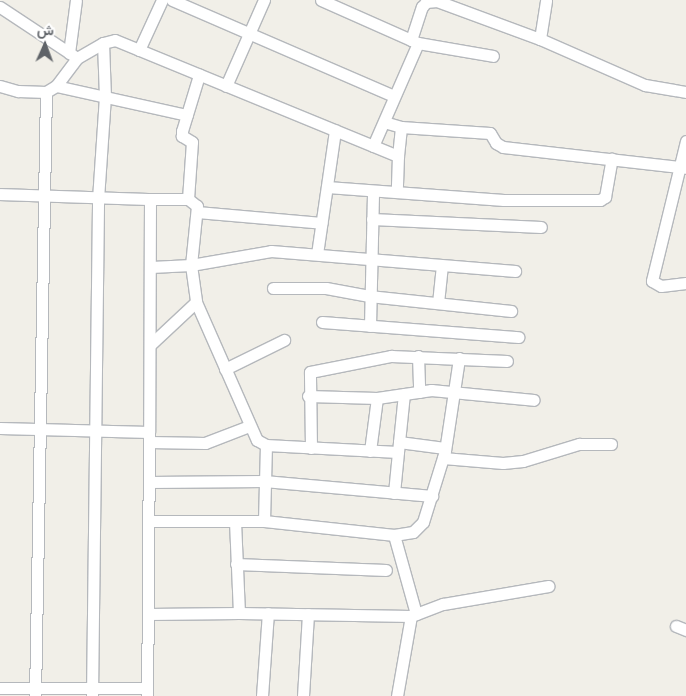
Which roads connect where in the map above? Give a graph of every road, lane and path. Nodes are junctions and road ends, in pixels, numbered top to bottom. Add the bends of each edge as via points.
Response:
1 (76, 0) edge
2 (162, 0) edge
3 (172, 0) edge
4 (264, 0) edge
5 (321, 0) edge
6 (546, 0) edge
7 (0, 7) edge
8 (250, 32) junction
9 (540, 40) junction
10 (414, 42) junction
11 (103, 43) junction
12 (138, 50) junction
13 (73, 55) junction
14 (493, 56) dead end
15 (199, 75) junction
16 (0, 86) edge
17 (226, 86) junction
18 (51, 89) junction
19 (686, 92) edge
20 (394, 96) junction
21 (105, 97) junction
22 (187, 115) junction
23 (384, 122) junction
24 (401, 127) junction
25 (335, 130) junction
26 (686, 141) edge
27 (373, 146) junction
28 (398, 156) junction
29 (612, 160) junction
30 (682, 167) edge
31 (327, 187) junction
32 (373, 192) junction
33 (397, 192) junction
34 (0, 194) edge
35 (43, 196) junction
36 (98, 199) junction
37 (150, 199) junction
38 (188, 199) junction
39 (197, 212) junction
40 (372, 219) junction
41 (322, 223) junction
42 (540, 227) dead end
43 (317, 254) junction
44 (372, 258) junction
45 (191, 265) junction
46 (442, 266) junction
47 (151, 267) junction
48 (515, 271) dead end
49 (686, 283) edge
50 (273, 288) dead end
51 (368, 296) junction
52 (196, 302) junction
53 (438, 303) junction
54 (511, 311) dead end
55 (322, 322) dead end
56 (370, 326) junction
57 (518, 336) dead end
58 (284, 340) dead end
59 (150, 345) junction
60 (418, 356) junction
61 (459, 358) junction
62 (507, 361) dead end
63 (225, 369) junction
64 (419, 392) junction
65 (454, 393) junction
66 (404, 394) junction
67 (308, 396) junction
68 (377, 398) junction
69 (534, 400) dead end
70 (249, 426) junction
71 (0, 428) edge
72 (38, 429) junction
73 (96, 429) junction
74 (149, 437) junction
75 (610, 444) dead end
76 (266, 445) junction
77 (398, 447) junction
78 (311, 448) junction
79 (370, 451) junction
80 (444, 453) junction
81 (264, 481) junction
82 (149, 482) junction
83 (394, 493) junction
84 (432, 496) junction
85 (149, 521) junction
86 (235, 521) junction
87 (264, 521) junction
88 (394, 535) junction
89 (236, 564) junction
90 (386, 570) dead end
91 (548, 586) dead end
92 (268, 613) junction
93 (148, 614) junction
94 (239, 614) junction
95 (308, 614) junction
96 (413, 615) junction
97 (0, 688) edge
98 (35, 691) edge
99 (92, 691) edge
100 (147, 692) edge
101 (262, 696) edge
102 (303, 696) edge
103 (397, 696) edge

1 - 13 street
2 - 12 street
3 - 8 street
4 - 8 street
5 - 10 street
6 - 9 street
7 - 13 street
8 - 17 street
8 - 20 street
9 - 10 street via 431,0 422,6
9 - 19 street via 645,85
10 - 14 street
10 - 20 street
11 - 12 street via 115,40
11 - 13 street
11 - 21 street
12 - 15 street
13 - 18 street
15 - 17 street
15 - 22 street
16 - 18 street via 18,91
17 - 25 street
18 - 21 street
18 - 35 street
20 - 23 street
21 - 22 street
21 - 36 street
22 - 38 street via 182,134 192,142
23 - 24 street
23 - 27 street
24 - 28 street
24 - 29 street via 490,133 503,147
25 - 27 street
25 - 31 street
26 - 30 street
27 - 28 street
28 - 33 street
29 - 30 street
29 - 33 street via 602,200 504,200
30 - 49 street via 652,281 661,286
31 - 32 street
31 - 41 street
32 - 33 street
32 - 40 street
34 - 35 street
35 - 36 street
35 - 72 street
36 - 37 street
36 - 73 street
37 - 38 street
37 - 47 street
38 - 39 street via 195,202
39 - 41 street
39 - 45 street
40 - 42 street
40 - 44 street
41 - 43 street
43 - 44 street
43 - 45 street via 271,251
44 - 46 street
44 - 51 street
45 - 47 street
45 - 52 street
46 - 48 street
46 - 53 street
47 - 59 street
50 - 51 street via 326,288
51 - 53 street
51 - 56 street
52 - 59 street
52 - 63 street
53 - 54 street
55 - 56 street
56 - 57 street
58 - 63 street
59 - 74 street
60 - 61 street
60 - 64 street
60 - 67 street via 378,357 314,370 308,374
61 - 62 street
61 - 65 street
63 - 70 street
64 - 65 street
64 - 66 street
65 - 69 street
65 - 80 street
66 - 68 street
66 - 77 street
67 - 68 street
67 - 78 street
68 - 79 street
70 - 74 street via 205,443
70 - 76 street via 257,440
71 - 72 street
72 - 73 street
72 - 98 street
73 - 74 street
73 - 99 street
74 - 82 street
75 - 80 street via 579,444 523,460 503,462
76 - 78 street
76 - 81 street
77 - 79 street
77 - 80 street
77 - 83 street
78 - 79 street
80 - 84 street
81 - 82 street
81 - 83 street
81 - 87 street
82 - 85 street
83 - 84 street
84 - 88 street via 419,528
85 - 86 street
85 - 93 street
86 - 87 street
86 - 89 street
87 - 88 street
88 - 96 street
89 - 90 street
89 - 94 street
91 - 96 street via 448,603
92 - 94 street
92 - 95 street
92 - 101 street
93 - 94 street
93 - 100 street
95 - 96 street
95 - 102 street
96 - 103 street
97 - 98 street
98 - 99 street
99 - 100 street

